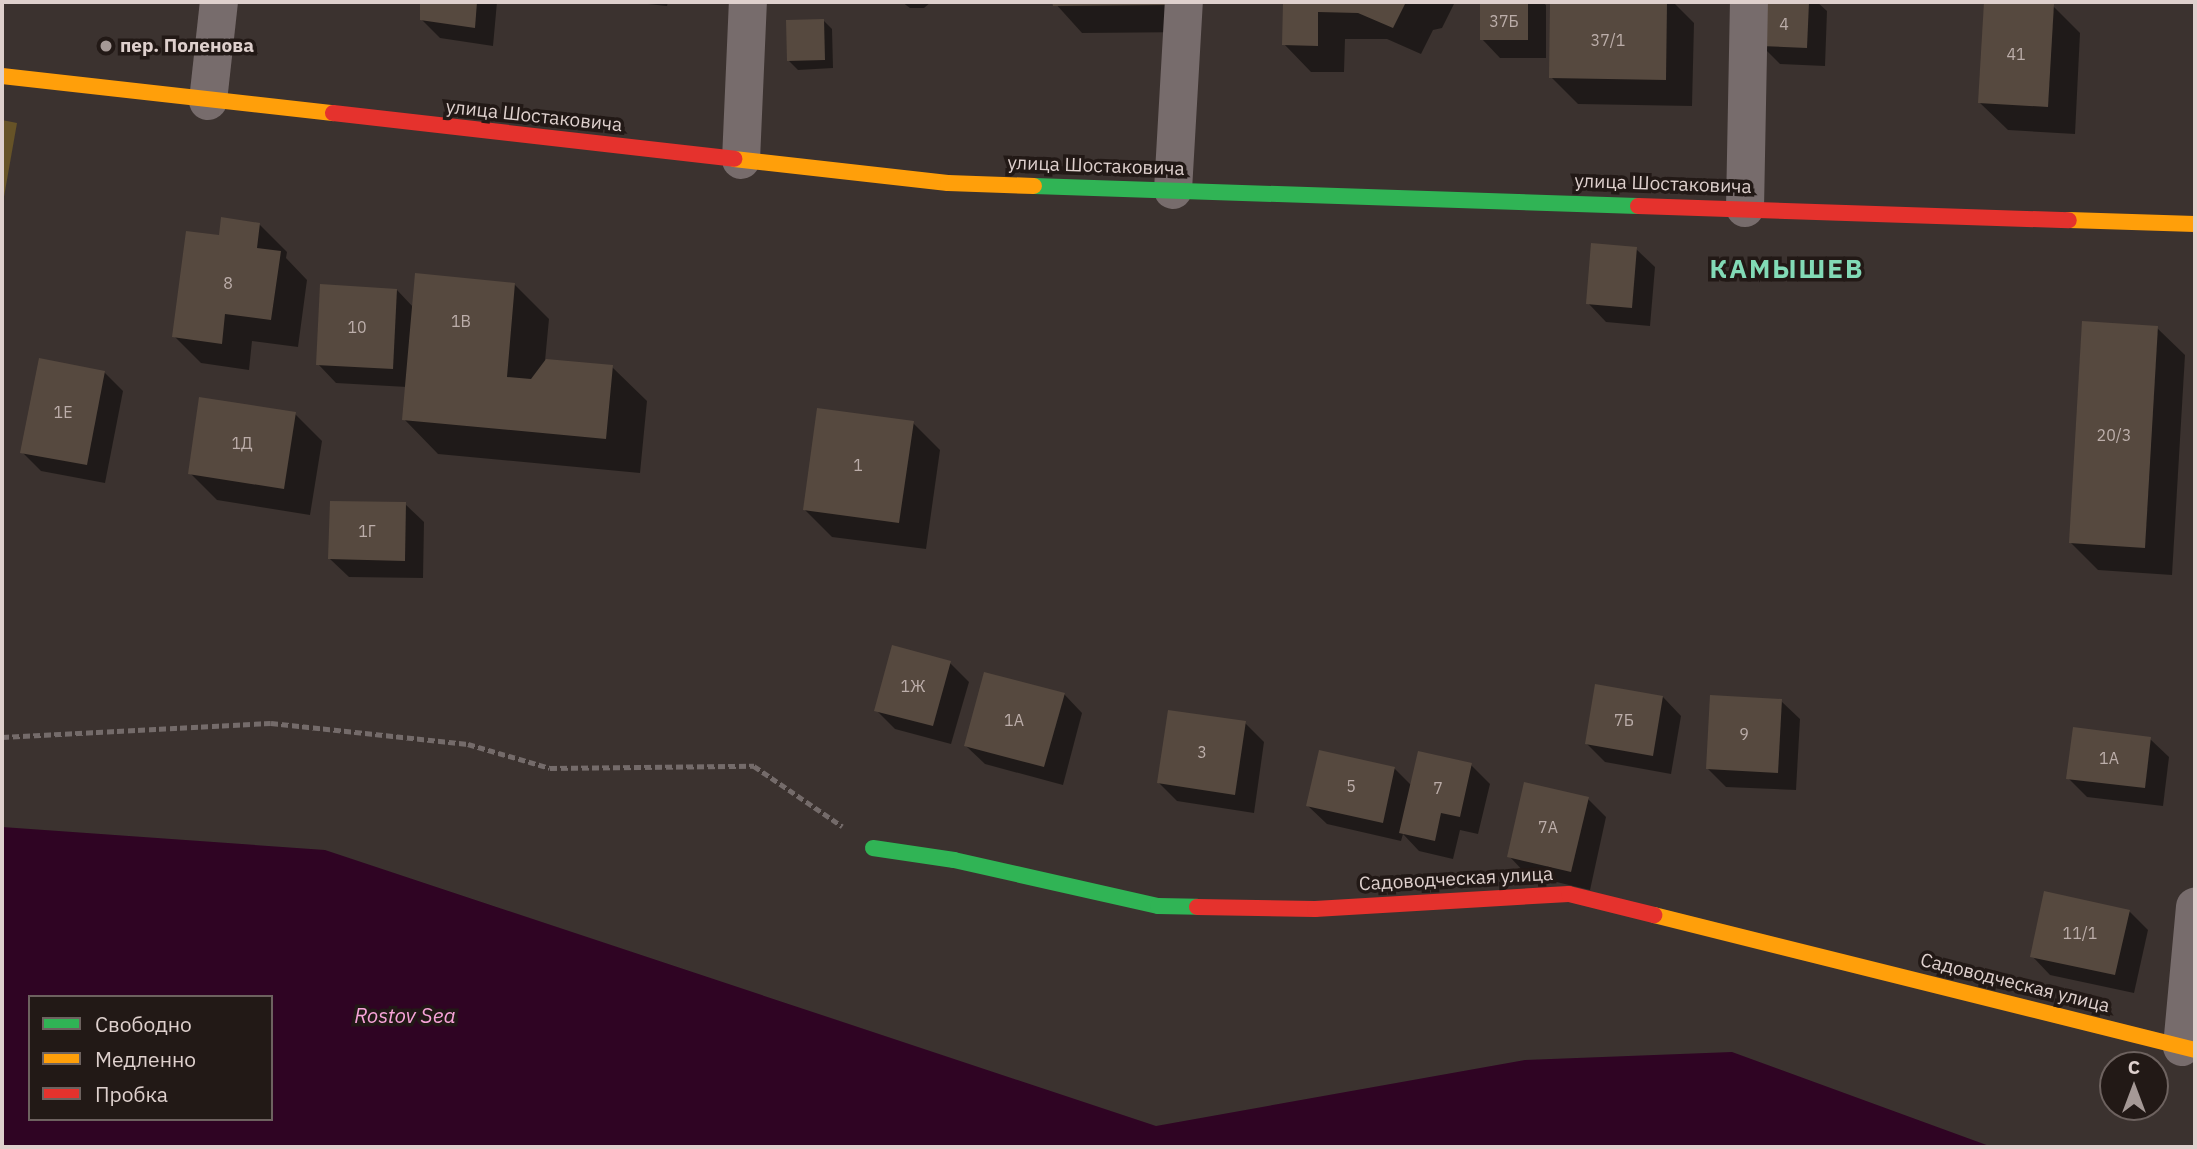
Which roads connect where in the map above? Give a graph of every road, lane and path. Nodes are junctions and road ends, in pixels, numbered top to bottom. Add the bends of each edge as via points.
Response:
1 (219, 2) edge
2 (748, 2) edge
3 (1184, 2) edge
4 (1749, 2) edge
5 (2, 76) edge
6 (208, 101) junction
7 (741, 160) junction
8 (1173, 190) junction
9 (1745, 208) junction
10 (2195, 224) edge
11 (2, 737) edge
12 (873, 848) joint
13 (2195, 907) edge
14 (2188, 1048) edge

1 - 6 street
2 - 7 street
3 - 8 street
4 - 9 street
5 - 6 street, улица Шостаковича
6 - 7 street, улица Шостаковича
7 - 8 street, улица Шостаковича via 948,183
8 - 9 street, улица Шостаковича
9 - 10 street, улица Шостаковича
11 - 12 path via 271,723 468,744 550,768 754,766
12 - 14 street, Садоводческая улица via 954,860 1158,906 1315,909 1569,894
13 - 14 street

